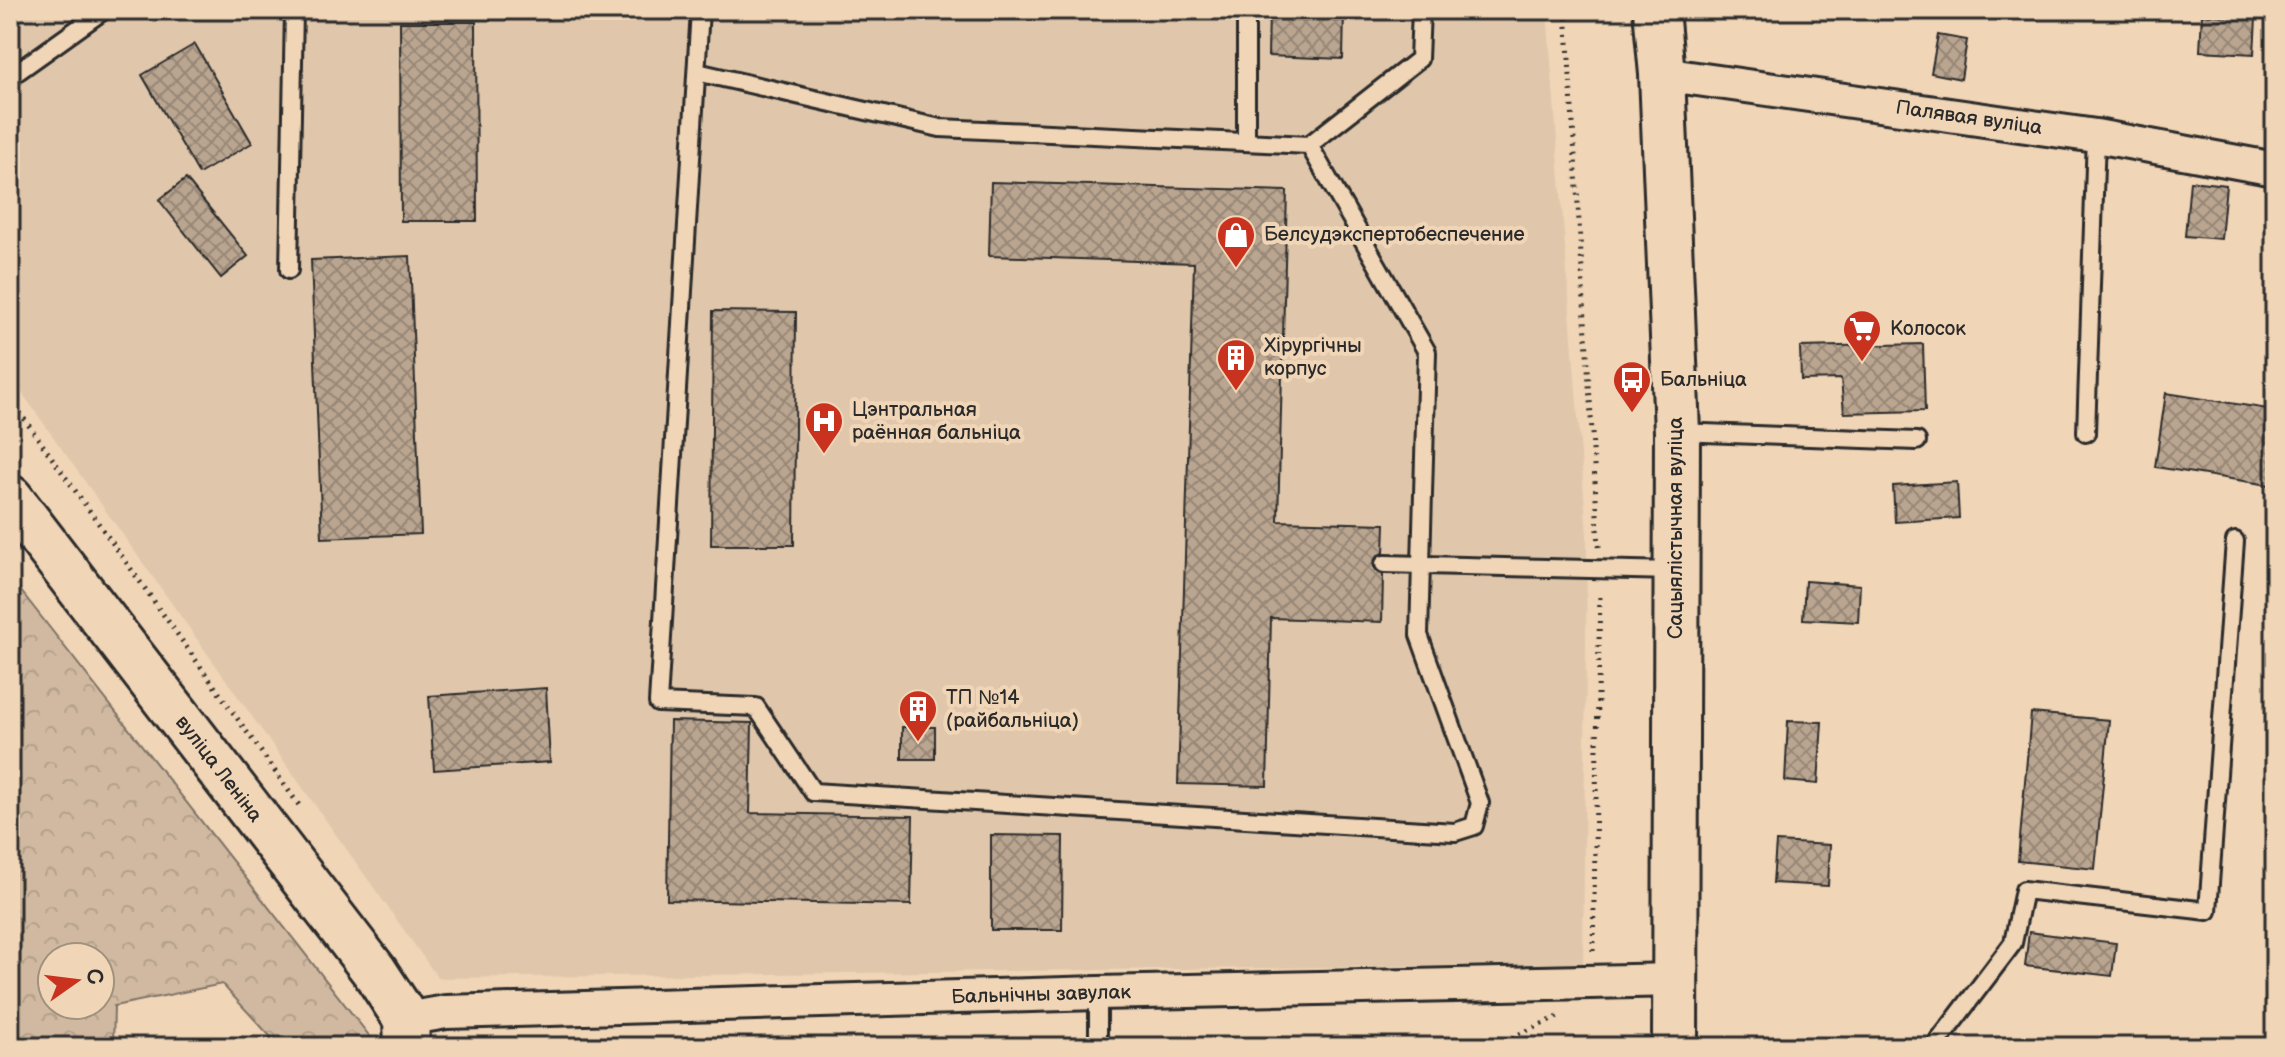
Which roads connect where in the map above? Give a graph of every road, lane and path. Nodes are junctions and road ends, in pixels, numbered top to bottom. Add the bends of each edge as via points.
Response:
1 (104, 10) edge
2 (294, 10) edge
3 (700, 10) edge
4 (1246, 10) edge
5 (1421, 10) edge
6 (1566, 10) edge
7 (1656, 10) edge
8 (697, 72) junction
9 (1662, 74) junction
10 (10, 77) edge
11 (2096, 136) junction
12 (1246, 141) junction
13 (1309, 145) junction
14 (2275, 169) edge
15 (289, 270) dead end
16 (10, 399) edge
17 (1677, 432) junction
18 (2086, 433) dead end
19 (1917, 441) dead end
20 (10, 498) edge
21 (2235, 541) dead end
22 (1384, 564) dead end
23 (1422, 564) junction
24 (1600, 569) junction
25 (1677, 571) junction
26 (310, 820) dead end
27 (1593, 956) dead end
28 (1676, 980) junction
29 (1098, 993) junction
30 (1562, 1014) dead end
31 (407, 1033) edge
32 (1098, 1047) edge
33 (1490, 1047) edge
34 (1675, 1047) edge
35 (1934, 1047) edge

1 - 10 lane
2 - 15 lane
3 - 8 lane
4 - 12 lane
5 - 13 lane via 1419,59
6 - 24 path
7 - 9 main road, Сацыялістычная вуліца
8 - 12 lane via 940,128
8 - 23 lane via 658,703 756,707 813,792 1455,832 1474,826 1480,803 1419,635
9 - 11 street, Палявая вуліца
9 - 17 main road, Сацыялістычная вуліца
11 - 14 street, Палявая вуліца
11 - 18 lane
12 - 13 lane
13 - 23 lane via 1427,352
16 - 26 path
17 - 19 lane
17 - 25 main road, Сацыялістычная вуліца
20 - 31 main road, вуліца Леніна via 375,972
21 - 35 lane via 2208,911 2024,890 2013,943
22 - 23 lane
23 - 24 lane
24 - 25 lane
24 - 27 path
25 - 28 main road, Сацыялістычная вуліца
28 - 29 street, Бальнічны завулак
28 - 34 main road, Сацыялістычная вуліца
29 - 31 street, Бальнічны завулак via 446,1012
29 - 32 lane
30 - 33 path

